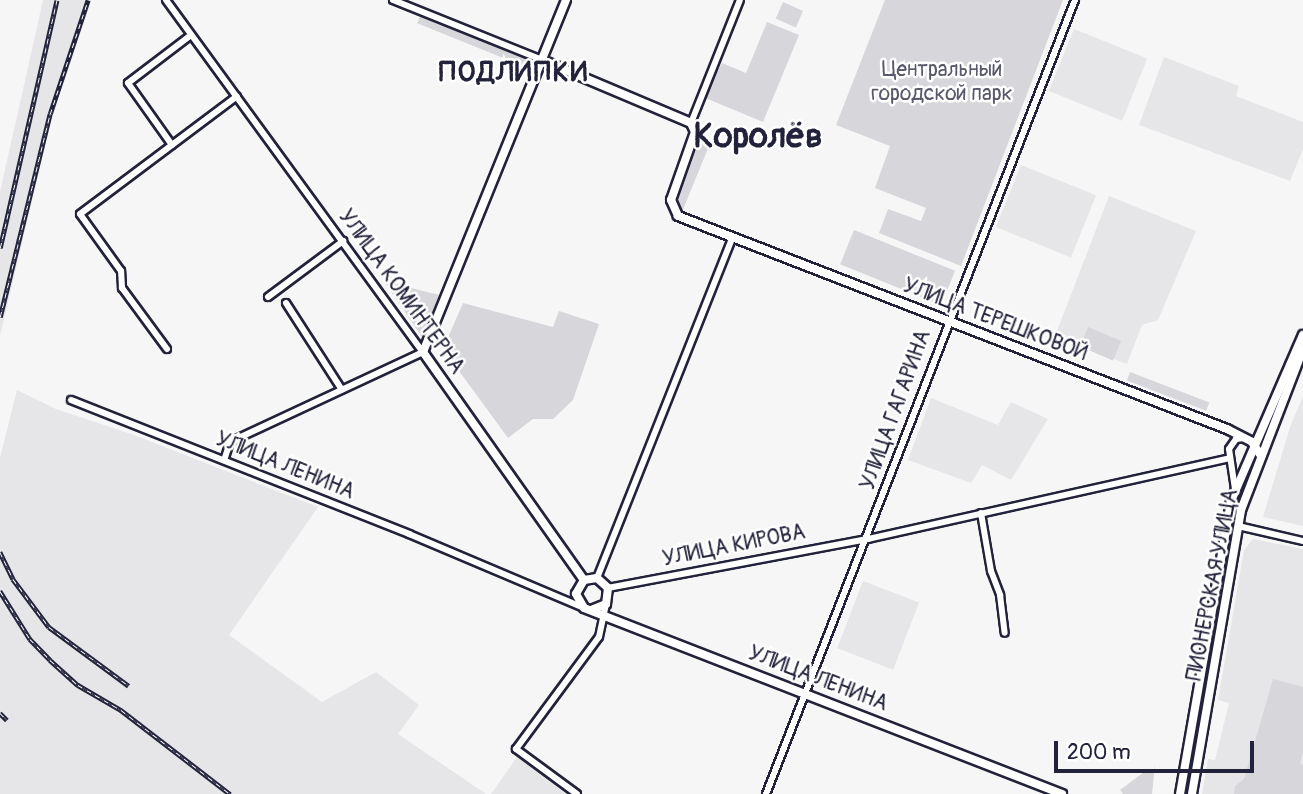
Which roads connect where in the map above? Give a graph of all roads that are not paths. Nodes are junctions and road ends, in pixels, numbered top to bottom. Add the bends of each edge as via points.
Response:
1 (166, 0) edge
2 (393, 0) edge
3 (566, 0) edge
4 (740, 0) edge
5 (1075, 0) edge
6 (191, 35) junction
7 (542, 60) junction
8 (237, 96) junction
9 (691, 123) junction
10 (172, 145) junction
11 (733, 237) junction
12 (343, 241) junction
13 (268, 297) dead end
14 (286, 303) dead end
15 (948, 321) junction
16 (1303, 335) edge
17 (167, 349) dead end
18 (1303, 349) edge
19 (423, 352) junction
20 (342, 390) junction
21 (71, 400) dead end
22 (1244, 438) junction
23 (1254, 444) junction
24 (1261, 456) junction
25 (1229, 458) junction
26 (224, 460) junction
27 (1235, 489) junction
28 (981, 513) junction
29 (1238, 526) junction
30 (868, 539) junction
31 (1303, 541) edge
32 (597, 578) junction
33 (584, 580) junction
34 (608, 588) junction
35 (576, 594) junction
36 (562, 598) junction
37 (606, 604) junction
38 (587, 609) junction
39 (606, 615) junction
40 (1005, 633) dead end
41 (806, 695) junction
42 (577, 794) edge
43 (766, 794) edge
44 (1062, 794) edge
45 (1180, 794) edge
46 (1192, 794) edge

1 - 6 street, УЛИЦА КОМИНТЕРНА
2 - 7 street
3 - 7 main road
4 - 9 street
5 - 15 street, УЛИЦА ГАГАРИНА
6 - 8 street, УЛИЦА КОМИНТЕРНА
6 - 10 street via 128,83
7 - 9 main road
7 - 19 main road
8 - 10 street
8 - 12 street, УЛИЦА КОМИНТЕРНА
9 - 11 main road, УЛИЦА ТЕРЕШКОВОЙ via 695,132 671,201 673,208 678,216
10 - 17 street via 80,214 121,271 122,288
11 - 15 main road, УЛИЦА ТЕРЕШКОВОЙ
11 - 32 street
12 - 13 street
12 - 19 street, УЛИЦА КОМИНТЕРНА
14 - 20 street
15 - 22 main road, УЛИЦА ТЕРЕШКОВОЙ
15 - 30 street, УЛИЦА ГАГАРИНА
16 - 23 main road, ПИОНЕРСКАЯ УЛИЦА
18 - 24 main road, ПИОНЕРСКАЯ УЛИЦА
19 - 20 street
19 - 33 main road, УЛИЦА КОМИНТЕРНА
20 - 26 street via 230,442
21 - 26 street, УЛИЦА ЛЕНИНА
22 - 23 main road, УЛИЦА ТЕРЕШКОВОЙ
22 - 25 street via 1231,443
23 - 24 main road
23 - 27 main road, ПИОНЕРСКАЯ УЛИЦА
24 - 29 main road, ПИОНЕРСКАЯ УЛИЦА
25 - 27 street
25 - 28 street, УЛИЦА КИРОВА
26 - 36 street, УЛИЦА ЛЕНИНА
27 - 45 main road, ПИОНЕРСКАЯ УЛИЦА
28 - 30 street, УЛИЦА КИРОВА
28 - 40 street
29 - 31 street
29 - 46 main road, ПИОНЕРСКАЯ УЛИЦА
30 - 34 street, УЛИЦА КИРОВА
30 - 41 street, УЛИЦА ГАГАРИНА
32 - 33 main road
32 - 34 main road
33 - 35 main road
34 - 37 main road
35 - 36 street
35 - 38 main road
36 - 38 street, УЛИЦА ЛЕНИНА
37 - 38 main road
37 - 39 street
38 - 39 main road, УЛИЦА ЛЕНИНА
39 - 41 main road, УЛИЦА ЛЕНИНА
39 - 42 street via 599,637 516,749
41 - 43 street, УЛИЦА ГАГАРИНА
41 - 44 main road, УЛИЦА ЛЕНИНА

